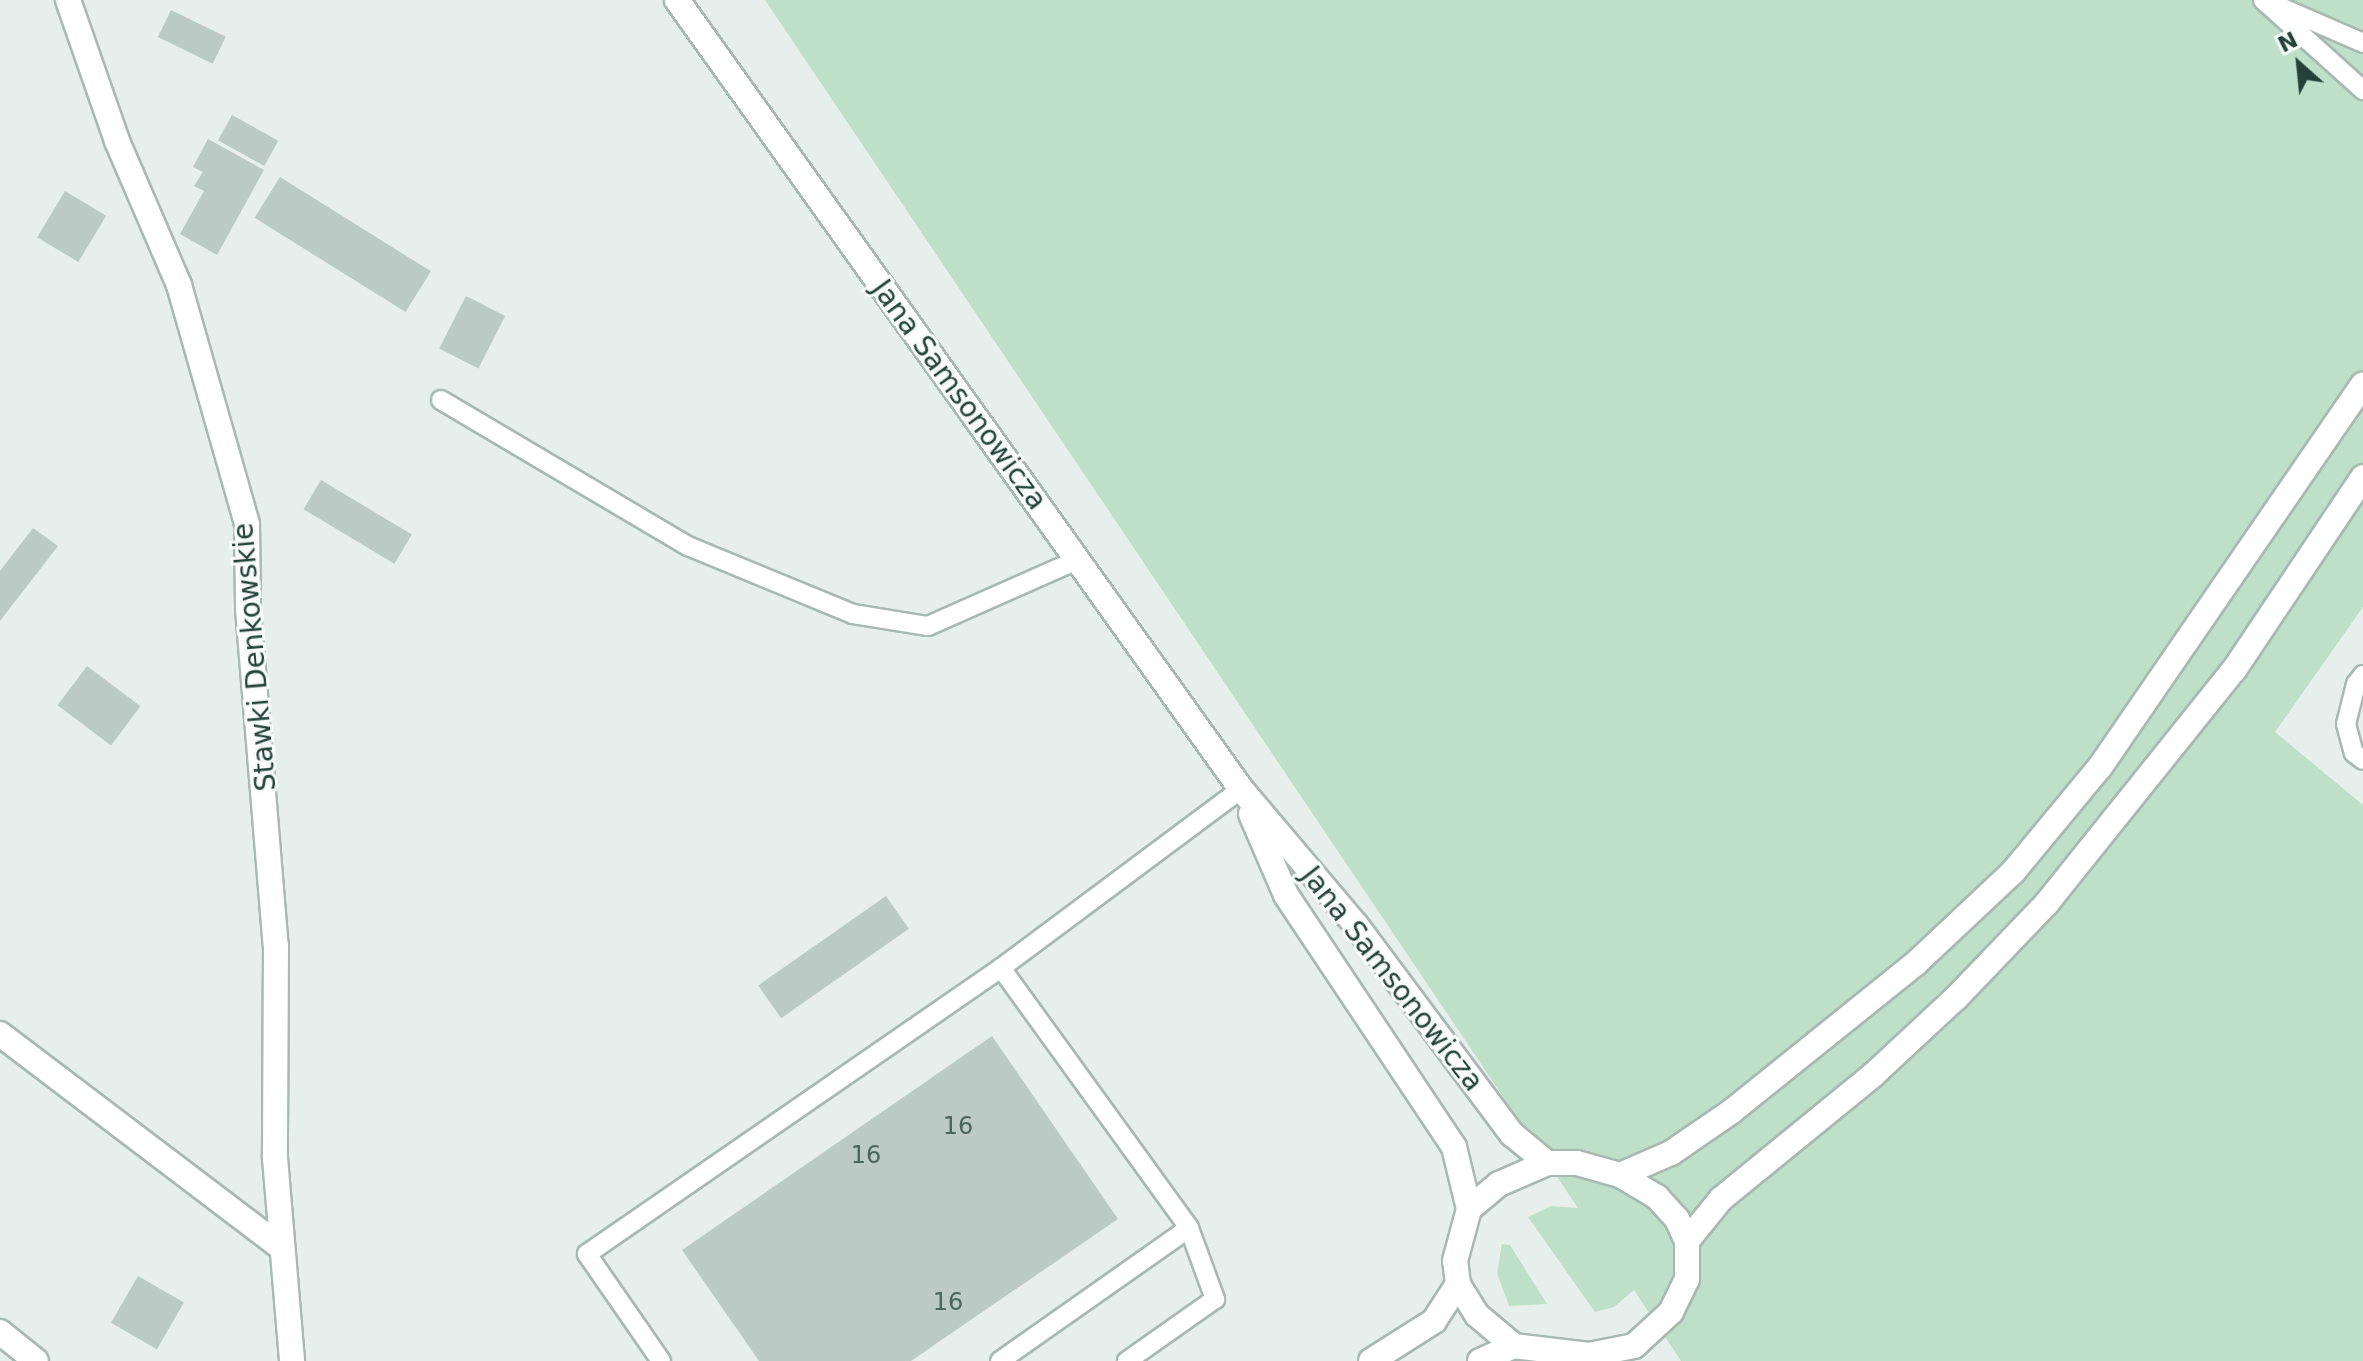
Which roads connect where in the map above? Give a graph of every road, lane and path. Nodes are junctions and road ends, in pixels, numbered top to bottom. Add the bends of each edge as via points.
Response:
1 (68, 0) edge
2 (677, 0) edge
3 (2264, 0) edge
4 (2363, 43) edge
5 (2363, 90) edge
6 (2363, 385) edge
7 (441, 400) dead end
8 (2363, 477) edge
9 (1077, 560) junction
10 (2363, 675) edge
11 (2363, 760) edge
12 (1241, 789) junction
13 (1001, 968) junction
14 (0, 1034) edge
15 (1547, 1163) junction
16 (1620, 1175) junction
17 (1469, 1209) junction
18 (1189, 1228) junction
19 (1687, 1241) junction
20 (281, 1247) junction
21 (1458, 1284) junction
22 (0, 1332) edge
23 (1514, 1346) junction
24 (1639, 1353) edge
25 (36, 1361) edge
26 (292, 1361) edge
27 (661, 1361) edge
28 (1000, 1361) edge
29 (1127, 1361) edge
30 (1371, 1361) edge
31 (1480, 1361) edge

1 - 20 street, Stawki Denkowskie via 117,141 179,285 247,524 248,609 276,946 275,1158
2 - 9 street, Jana Samsonowicza
3 - 4 lane
3 - 5 lane
6 - 16 street via 2100,767 2013,872 1916,963 1732,1111 1671,1153
7 - 9 lane via 688,546 853,614 928,626
8 - 19 street via 2234,670 2047,903 1946,1008 1721,1199
9 - 12 street, Jana Samsonowicza
10 - 11 lane via 2346,724 2354,753
12 - 13 lane
12 - 15 street, Jana Samsonowicza via 1356,925 1512,1134
12 - 17 street, Jana Samsonowicza via 1286,895 1454,1147
13 - 18 lane
13 - 27 lane via 587,1254
14 - 20 street
15 - 16 street via 1577,1163
15 - 17 street via 1499,1184
16 - 19 street via 1657,1197 1677,1219
17 - 21 street via 1455,1261
18 - 28 lane
18 - 29 lane via 1215,1299
19 - 24 street via 1687,1279 1671,1312
20 - 26 street, Stawki Denkowskie
21 - 23 street via 1477,1315
21 - 30 street via 1434,1321
22 - 25 street
23 - 24 street via 1589,1355
23 - 31 street

